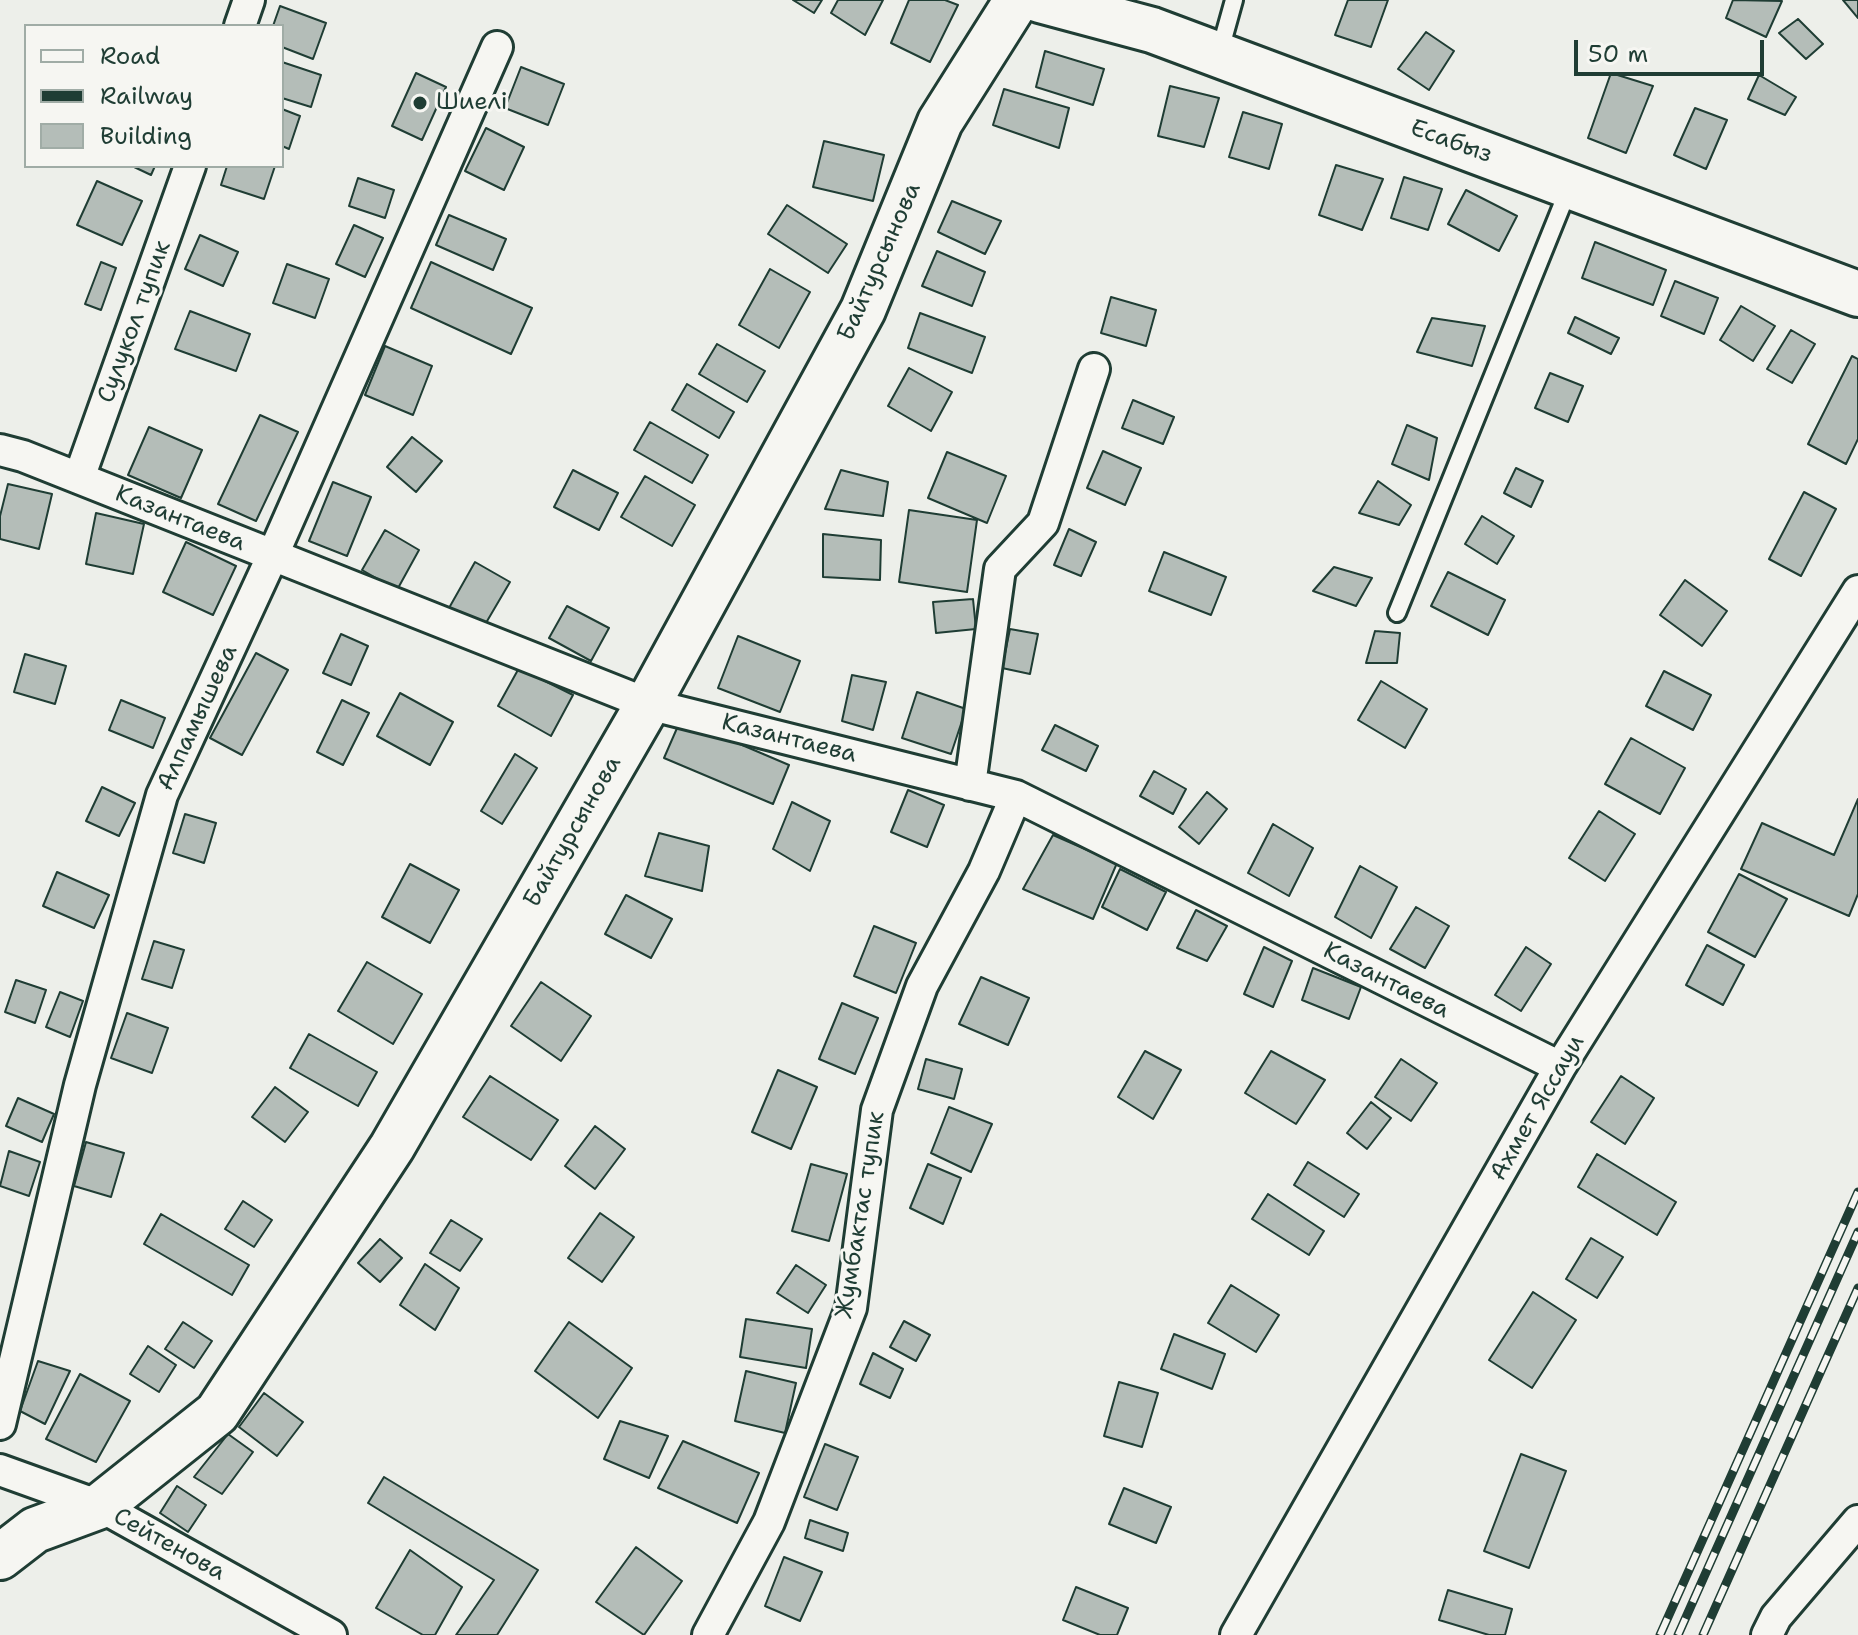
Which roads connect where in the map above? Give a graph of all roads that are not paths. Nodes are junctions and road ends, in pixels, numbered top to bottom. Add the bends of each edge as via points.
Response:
1 (249, 0) edge
2 (1017, 0) edge
3 (1040, 0) edge
4 (1234, 0) edge
5 (241, 24) edge
6 (497, 47) dead end
7 (1218, 55) junction
8 (189, 168) edge
9 (1570, 186) junction
10 (1858, 294) edge
11 (1094, 369) dead end
12 (0, 450) edge
13 (79, 478) junction
14 (272, 557) junction
15 (1858, 591) edge
16 (1397, 613) dead end
17 (648, 704) junction
18 (970, 785) junction
19 (1016, 796) junction
20 (1560, 1067) junction
21 (0, 1424) edge
22 (0, 1470) edge
23 (100, 1506) junction
24 (1858, 1521) edge
25 (18, 1532) edge
26 (0, 1557) edge
27 (331, 1635) edge
28 (708, 1635) edge
29 (1236, 1635) edge
30 (1767, 1635) edge

1 - 5 street
2 - 17 main road, Байтурсынова via 940,122 863,310
3 - 7 main road, Есабыз via 1152,30
4 - 7 lane
6 - 14 street, Алпамышева
7 - 9 main road, Есабыз
8 - 13 street, Сулукол тупик
9 - 10 main road, Есабыз
9 - 16 lane
11 - 18 street via 1043,523 1000,569
12 - 13 street, Казантаева
13 - 14 street, Казантаева
14 - 17 street, Казантаева
14 - 21 street, Алпамышева via 162,795 80,1085
15 - 20 street, Ахмет Яссауи
17 - 18 street, Казантаева
17 - 23 main road, Байтурсынова via 392,1147 217,1413
18 - 19 street, Казантаева
19 - 20 street, Казантаева
19 - 28 street, Жумбактас тупик via 984,871 922,986 877,1110 851,1308 769,1522
20 - 29 street, Ахмет Яссауи
22 - 23 street, Сейтенова
23 - 25 main road, Байтурсынова
23 - 27 street, Сейтенова
24 - 30 street via 1776,1617
25 - 26 main road, Байтурсынова

